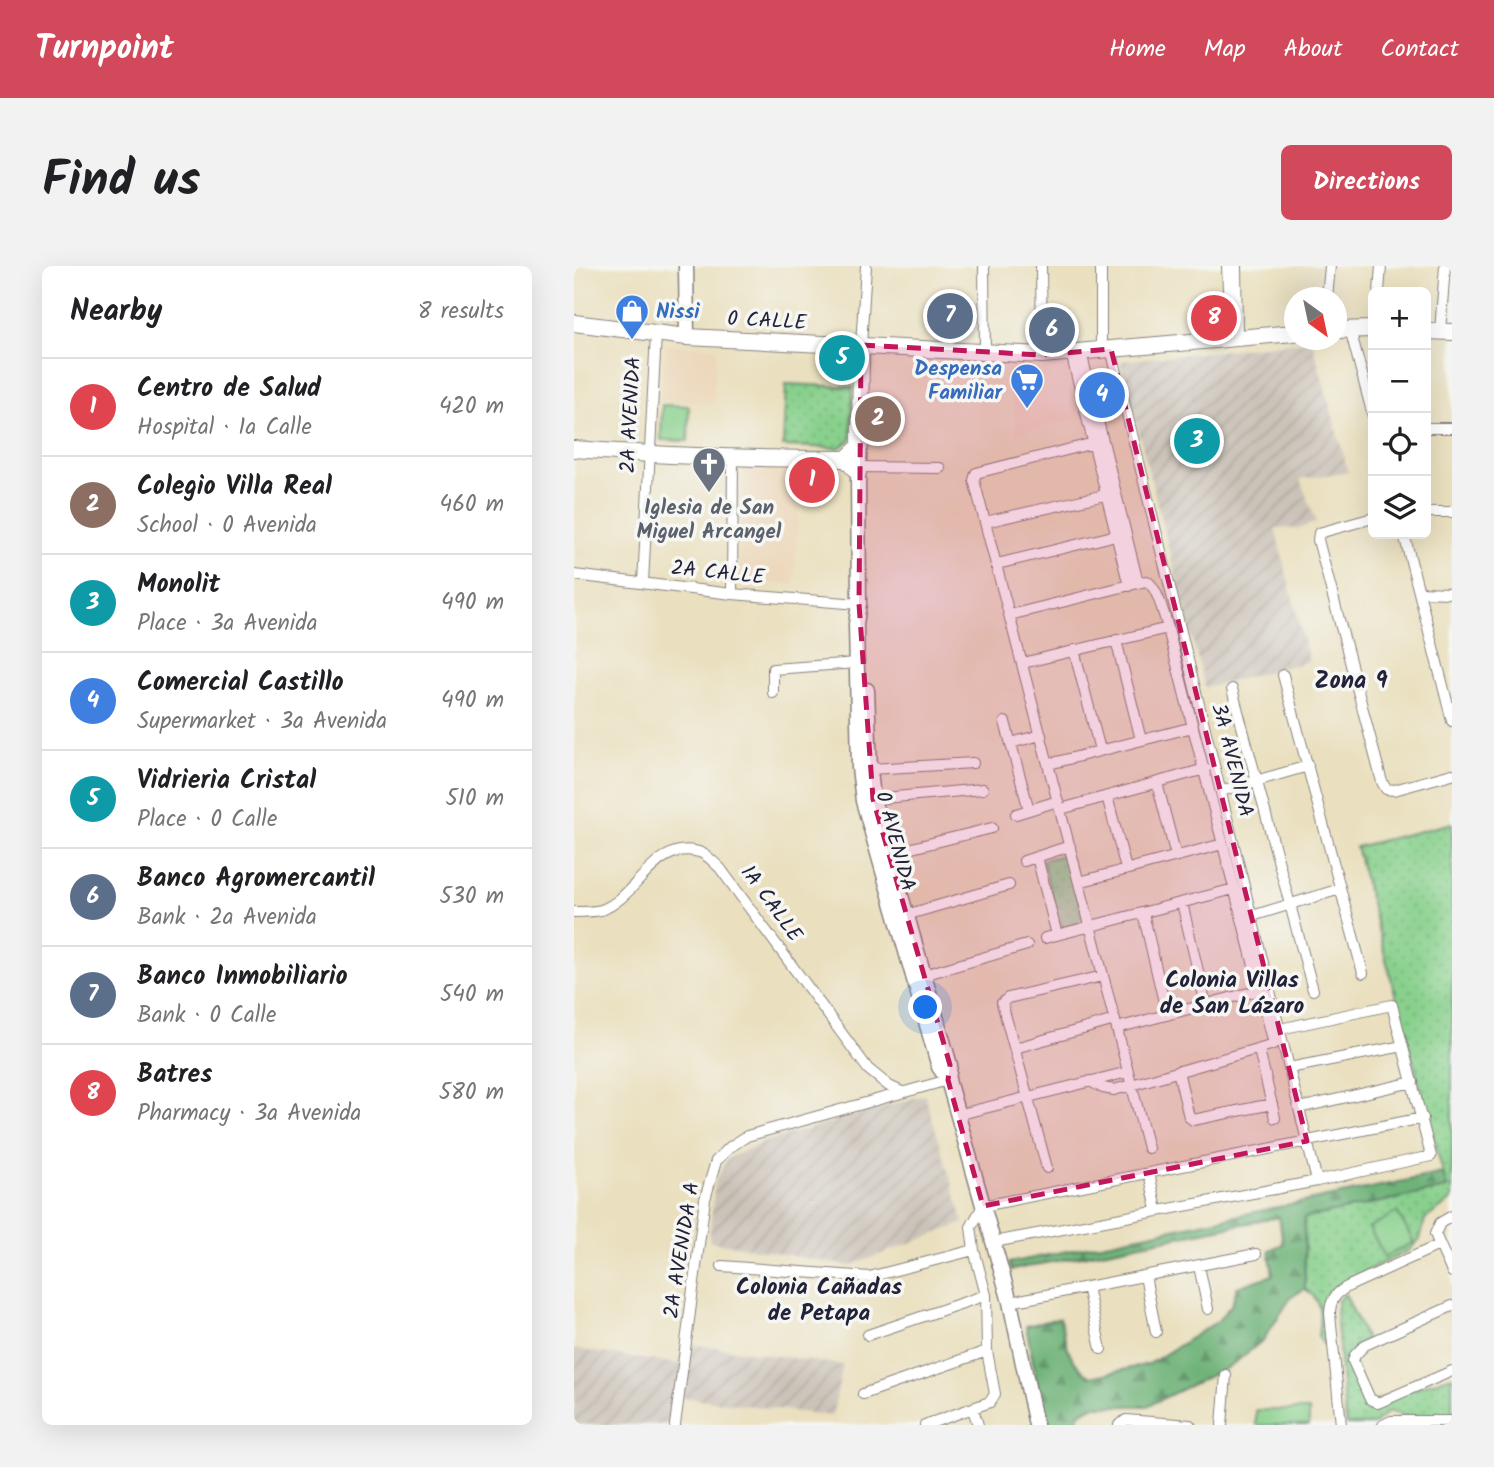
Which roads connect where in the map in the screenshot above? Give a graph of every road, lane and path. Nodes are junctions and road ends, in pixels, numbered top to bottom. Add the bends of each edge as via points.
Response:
1 (686, 266) edge
2 (866, 266) edge
3 (984, 266) edge
4 (1041, 266) edge
5 (1101, 266) edge
6 (1227, 266) edge
7 (1236, 266) edge
8 (1331, 266) edge
9 (1381, 266) edge
10 (1445, 266) edge
11 (1328, 287) edge
12 (1379, 287) edge
13 (574, 324) edge
14 (1347, 329) edge
15 (1368, 329) edge
16 (1439, 331) edge
17 (1284, 333) edge
18 (656, 334) junction
19 (687, 337) junction
20 (1233, 337) junction
21 (1347, 341) edge
22 (862, 345) junction
23 (1106, 349) junction
24 (1076, 352) junction
25 (985, 353) junction
26 (1042, 355) junction
27 (1372, 413) edge
28 (1431, 428) edge
29 (1452, 428) edge
30 (1094, 443) junction
31 (574, 449) edge
32 (648, 454) junction
33 (733, 457) junction
34 (854, 466) junction
35 (940, 468) dead end
36 (1116, 492) junction
37 (1105, 495) junction
38 (1431, 512) edge
39 (1452, 512) edge
40 (1368, 519) edge
41 (985, 522) junction
42 (1117, 536) junction
43 (1405, 539) edge
44 (997, 564) junction
45 (574, 575) edge
46 (643, 583) junction
47 (1133, 584) junction
48 (1419, 592) junction
49 (1452, 593) edge
50 (732, 594) junction
51 (859, 604) junction
52 (1010, 615) junction
53 (1168, 628) junction
54 (1116, 639) junction
55 (1074, 650) junction
56 (857, 663) junction
57 (1023, 663) junction
58 (1283, 675) dead end
59 (1441, 677) junction
60 (1452, 677) edge
61 (1232, 690) dead end
62 (773, 694) dead end
63 (1452, 721) edge
64 (1005, 722) dead end
65 (1193, 727) junction
66 (1041, 736) junction
67 (1141, 740) junction
68 (1011, 743) junction
69 (1100, 750) junction
70 (973, 763) dead end
71 (1049, 764) junction
72 (1307, 766) junction
73 (870, 769) junction
74 (1205, 769) junction
75 (1452, 774) edge
76 (1256, 781) junction
77 (1157, 783) junction
78 (983, 789) dead end
79 (1221, 791) junction
80 (1107, 796) junction
81 (873, 799) junction
82 (1059, 805) junction
83 (1029, 810) junction
84 (1016, 814) dead end
85 (992, 828) dead end
86 (1223, 844) junction
87 (1070, 846) junction
88 (882, 855) junction
89 (1176, 856) junction
90 (1037, 857) junction
91 (1024, 861) dead end
92 (1126, 869) junction
93 (1079, 882) junction
94 (1009, 885) dead end
95 (1234, 889) junction
96 (1340, 889) junction
97 (1182, 903) junction
98 (1290, 904) junction
99 (574, 912) edge
100 (1143, 913) junction
101 (906, 915) junction
102 (1252, 916) junction
103 (1091, 927) junction
104 (1057, 935) junction
105 (1045, 938) dead end
106 (1027, 945) dead end
107 (1363, 973) dead end
108 (918, 976) junction
109 (1103, 976) junction
110 (1260, 990) junction
111 (1313, 990) dead end
112 (1206, 1005) junction
113 (1167, 1015) junction
114 (1116, 1024) junction
115 (1280, 1030) junction
116 (1403, 1046) junction
117 (1015, 1048) junction
118 (1259, 1050) junction
119 (1289, 1068) junction
120 (1178, 1071) junction
121 (1128, 1072) junction
122 (948, 1080) junction
123 (1090, 1081) junction
124 (1413, 1082) junction
125 (1132, 1084) junction
126 (902, 1092) junction
127 (1028, 1096) junction
128 (1272, 1104) junction
129 (1299, 1108) junction
130 (957, 1115) junction
131 (1275, 1118) dead end
132 (1423, 1118) junction
133 (1307, 1141) junction
134 (1148, 1148) dead end
135 (1046, 1168) dead end
136 (1149, 1173) junction
137 (1317, 1181) junction
138 (983, 1206) junction
139 (1157, 1210) junction
140 (1452, 1216) edge
141 (993, 1242) junction
142 (1440, 1245) junction
143 (974, 1250) junction
144 (1256, 1254) dead end
145 (722, 1266) dead end
146 (1199, 1266) junction
147 (1452, 1272) edge
148 (1145, 1276) junction
149 (1087, 1287) junction
150 (986, 1295) junction
151 (1010, 1302) junction
152 (1452, 1306) edge
153 (1208, 1308) dead end
154 (1156, 1332) dead end
155 (868, 1335) dead end
156 (1101, 1349) dead end
157 (987, 1351) junction
158 (1452, 1371) edge
159 (1226, 1375) dead end
160 (863, 1394) dead end
161 (973, 1409) junction
162 (1452, 1421) edge
163 (1404, 1423) edge
164 (675, 1425) edge
165 (925, 1425) edge
166 (978, 1425) edge
167 (1036, 1425) edge
168 (1119, 1425) edge
169 (1190, 1425) edge
170 (1222, 1425) edge
171 (1341, 1425) edge
172 (1383, 1425) edge

1 - 19 main road
2 - 22 street
3 - 25 street
4 - 26 street
5 - 23 street, 3A AVENIDA
6 - 20 street
7 - 20 street
8 - 11 street
9 - 12 street
10 - 16 street
13 - 18 main road, 0 CALLE
14 - 15 main road
17 - 20 main road, 0 CALLE
18 - 19 main road, 0 CALLE
18 - 32 street, 2A AVENIDA
19 - 22 main road, 0 CALLE
20 - 23 main road, 0 CALLE
21 - 27 street
22 - 25 main road, 0 CALLE
22 - 34 main road via 860,446
23 - 24 main road, 0 CALLE
23 - 79 street, 3A AVENIDA
24 - 26 main road, 0 CALLE
24 - 30 street
24 - 36 street
25 - 26 main road, 0 CALLE
28 - 29 street
30 - 37 street
30 - 41 street via 975,473
31 - 32 main road
32 - 33 main road
32 - 46 street, 2A AVENIDA
33 - 34 main road
33 - 50 street
34 - 35 street
34 - 51 main road, 0 AVENIDA
36 - 37 street
36 - 47 street
37 - 41 street
37 - 42 street
38 - 39 street
40 - 75 street via 1319,533 1318,540 1381,782 1394,790
41 - 44 street
42 - 44 street
42 - 47 street
43 - 48 street
44 - 52 street
45 - 46 street, 2A CALLE
46 - 50 street, 2A CALLE
47 - 52 street
47 - 53 street via 1146,581 1153,585
48 - 49 street
48 - 59 street
50 - 51 street, 2A CALLE
51 - 56 main road, 0 AVENIDA
51 - 73 main road, 0 AVENIDA via 864,625
52 - 57 street
53 - 54 street
53 - 65 street
54 - 55 street
54 - 67 street
55 - 57 street
55 - 69 street
56 - 62 street via 773,669
56 - 88 main road, 0 AVENIDA via 860,783 866,818
57 - 66 street
58 - 72 street
59 - 60 street
59 - 63 street
61 - 76 street
64 - 68 street
65 - 67 street
65 - 74 street
66 - 68 street
66 - 71 street
67 - 69 street
68 - 83 street
69 - 71 street
70 - 73 street
71 - 82 street
72 - 76 street
72 - 96 street
73 - 81 main road, 0 AVENIDA
74 - 77 street
74 - 86 street
76 - 79 street
76 - 98 street
77 - 80 street
77 - 89 street
78 - 81 street
79 - 102 street, 3A AVENIDA
80 - 82 street
80 - 92 street
81 - 88 main road, 0 AVENIDA
82 - 83 street
82 - 87 street
83 - 84 street
85 - 88 street
86 - 89 street
86 - 95 street
87 - 90 street
87 - 93 street
88 - 101 main road, 0 AVENIDA
88 - 108 main road, 0 AVENIDA
89 - 92 street
90 - 91 street
90 - 104 street
92 - 93 street
93 - 103 street
94 - 101 street
95 - 97 street
95 - 110 street
96 - 98 street
96 - 107 street
97 - 100 street
97 - 112 street
98 - 102 street
98 - 111 street
99 - 126 street, 1A CALLE via 601,910 664,858 682,850 701,852 720,868 868,1069
100 - 103 street
100 - 113 street
101 - 108 main road, 0 AVENIDA
102 - 115 street, 3A AVENIDA
103 - 104 street
103 - 109 street
104 - 105 street
106 - 108 street
108 - 122 main road, 0 AVENIDA via 939,1067
109 - 114 street
109 - 117 street via 1004,1000
110 - 112 street
110 - 118 street via 1274,1044
112 - 113 street
113 - 114 street
114 - 117 street
114 - 121 street
115 - 116 street via 1392,1005
115 - 119 street, 3A AVENIDA
116 - 119 street
116 - 124 street
117 - 127 street
118 - 120 street
118 - 128 street
119 - 129 street, 3A AVENIDA
120 - 125 street
120 - 128 street via 1193,1119
121 - 123 street
121 - 125 street
122 - 126 street, 2A AVENIDA A
122 - 130 main road, 0 AVENIDA
123 - 125 street via 1114,1090
123 - 127 street
124 - 129 street
124 - 132 street
125 - 134 street
126 - 164 street, 2A AVENIDA A via 747,1136 716,1161 705,1199
127 - 130 street
127 - 135 street
128 - 131 street
129 - 133 street, 3A AVENIDA
130 - 138 main road, 0 AVENIDA
132 - 133 street
132 - 137 street via 1429,1158
133 - 136 street
133 - 137 street, 3A AVENIDA
136 - 138 street
136 - 139 street
137 - 139 street
138 - 141 main road, 0 AVENIDA
138 - 143 street via 971,1227
139 - 141 street
140 - 142 street via 1436,1228
141 - 151 main road, 0 AVENIDA
142 - 147 street
142 - 171 street via 1341,1290 1332,1300
143 - 145 street via 869,1277
143 - 150 street
144 - 146 street
146 - 148 street
146 - 153 street
148 - 149 street
148 - 154 street
149 - 151 street
149 - 156 street
150 - 155 street
150 - 157 street
151 - 167 main road, 0 AVENIDA
152 - 158 street via 1364,1345 1353,1361 1370,1399 1378,1404
157 - 160 street
157 - 161 street via 995,1394
159 - 170 street
161 - 165 street
161 - 166 street
162 - 163 street
163 - 172 street
168 - 169 street via 1126,1420

